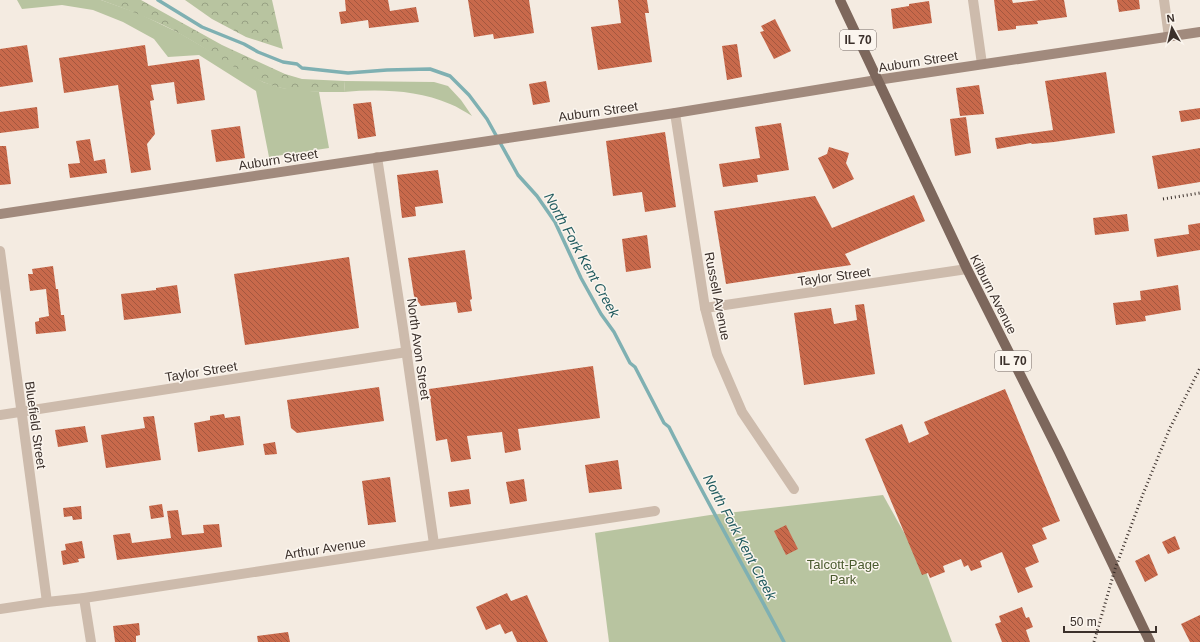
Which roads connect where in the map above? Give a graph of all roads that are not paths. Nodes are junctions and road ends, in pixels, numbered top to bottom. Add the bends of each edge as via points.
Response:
1 (840, 0) edge
2 (973, 0) edge
3 (1164, 0) edge
4 (1200, 32) edge
5 (1169, 37) junction
6 (982, 64) junction
7 (877, 80) junction
8 (675, 113) junction
9 (377, 157) junction
10 (0, 214) edge
11 (0, 251) edge
12 (967, 269) junction
13 (705, 308) junction
14 (406, 352) junction
15 (21, 412) junction
16 (0, 414) edge
17 (794, 489) dead end
18 (655, 511) dead end
19 (434, 544) junction
20 (84, 598) junction
21 (47, 602) junction
22 (0, 609) edge
23 (91, 642) edge
24 (1150, 642) edge

1 - 7 main road, Kilburn Avenue / IL 70
2 - 6 street
3 - 5 street
4 - 5 main road, Auburn Street
5 - 6 main road, Auburn Street
6 - 7 main road, Auburn Street
7 - 8 main road, Auburn Street
7 - 12 main road, Kilburn Avenue / IL 70
8 - 9 main road, Auburn Street
8 - 13 street, Russell Avenue
9 - 10 main road, Auburn Street
9 - 14 street, North Avon Street
11 - 15 street, Bluefield Street
12 - 13 street, Taylor Street
12 - 24 main road, Kilburn Avenue / IL 70 via 1060,452
13 - 17 street, Russell Avenue via 717,354 742,412
14 - 15 street, Taylor Street
14 - 19 street, North Avon Street
15 - 16 street, Taylor Street
15 - 21 street, Bluefield Street
18 - 19 street, Arthur Avenue
19 - 20 street, Arthur Avenue
20 - 21 street, Arthur Avenue
20 - 23 street
21 - 22 street, Arthur Avenue

